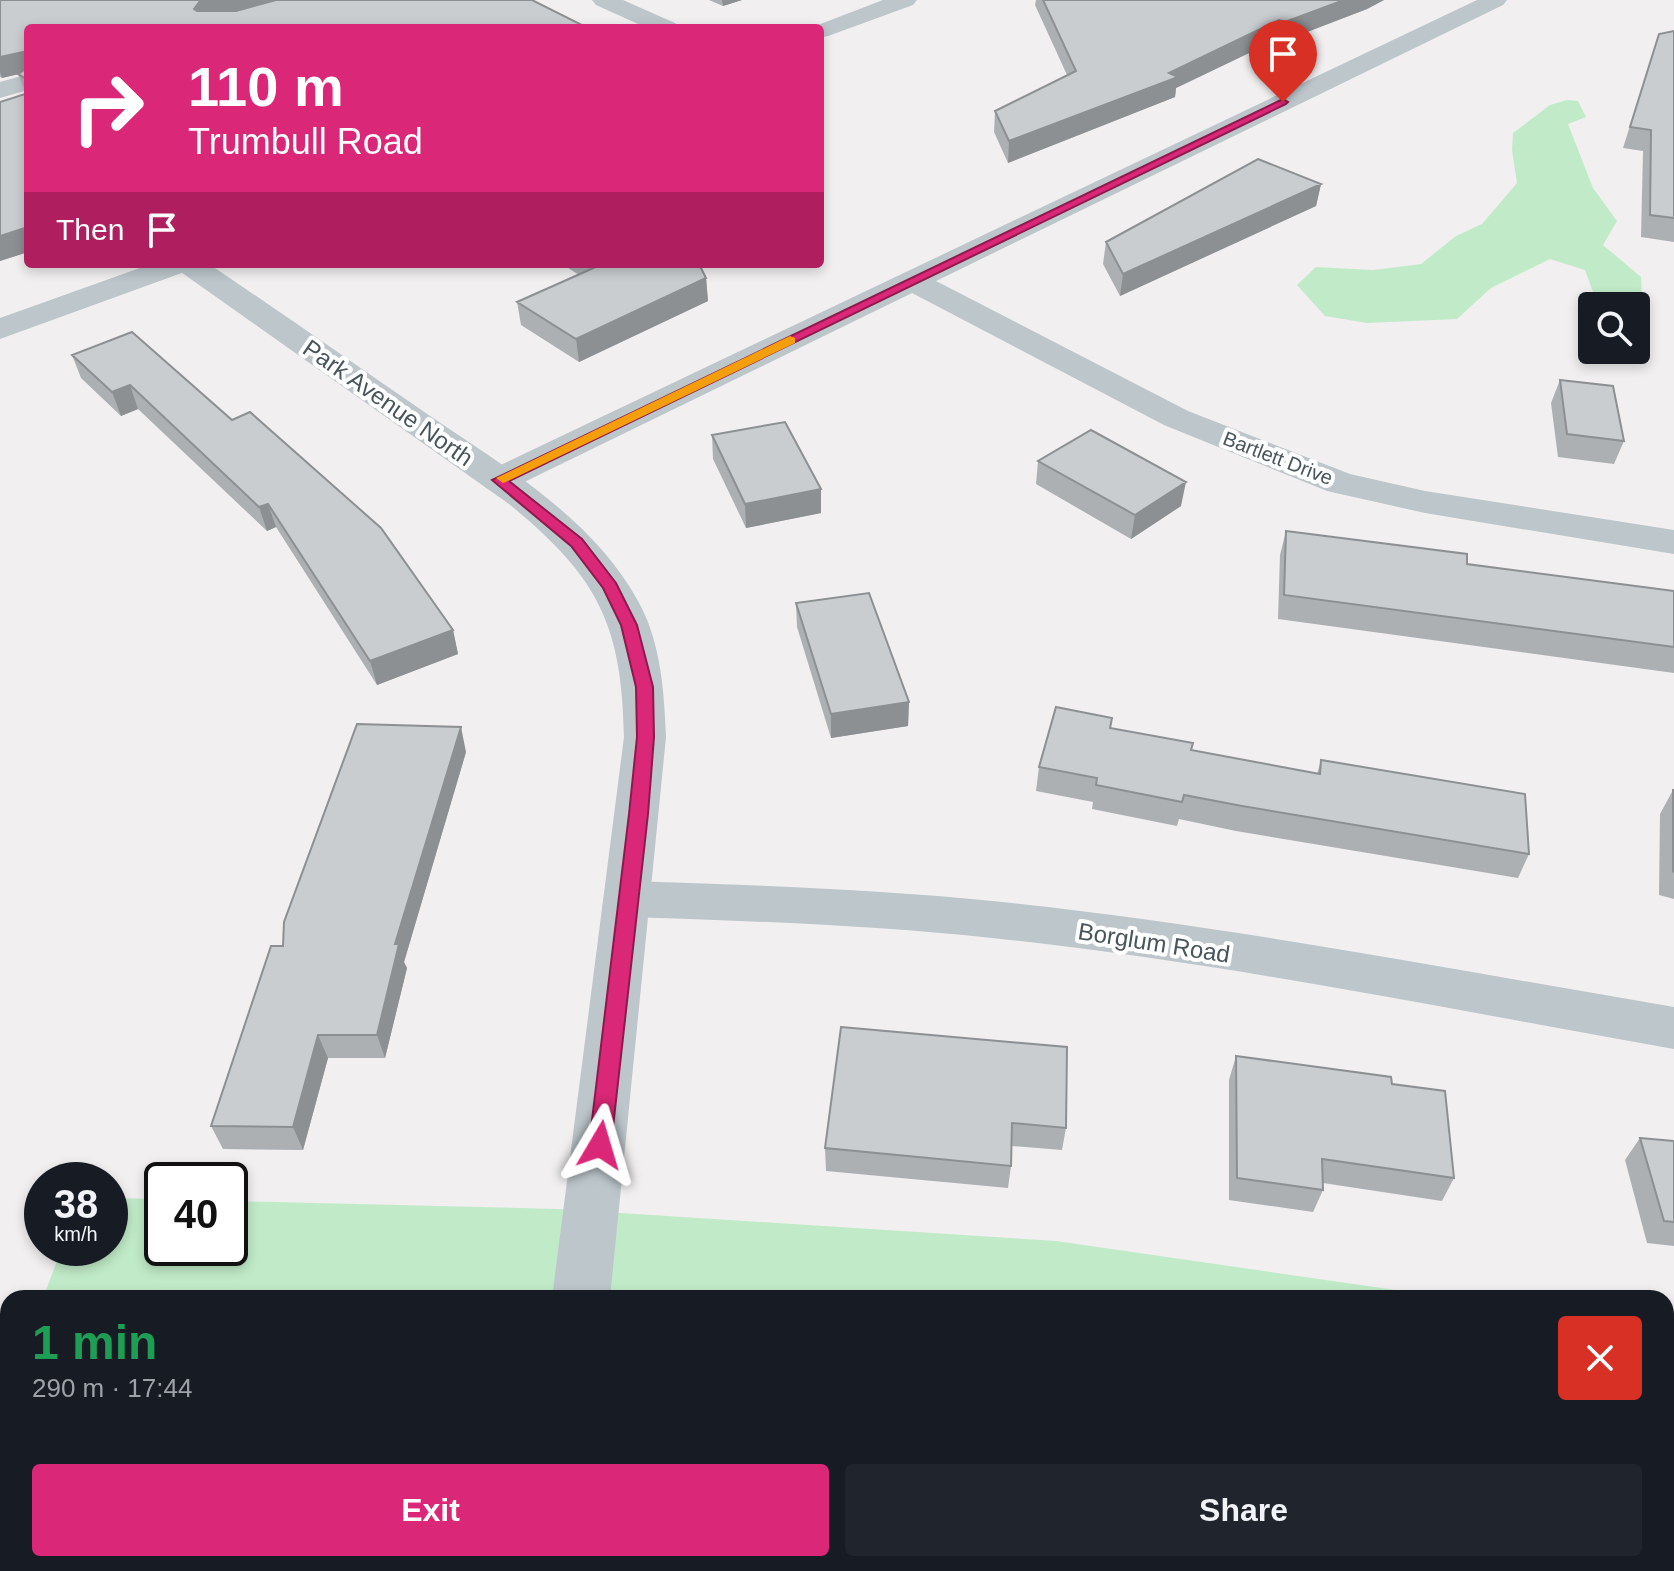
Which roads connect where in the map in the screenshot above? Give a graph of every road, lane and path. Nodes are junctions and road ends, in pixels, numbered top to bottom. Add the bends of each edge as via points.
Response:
1 (604, 0) edge
2 (905, 0) edge
3 (1495, 0) edge
4 (658, 24) edge
5 (824, 30) edge
6 (24, 83) edge
7 (0, 90) edge
8 (168, 268) edge
9 (195, 268) edge
10 (913, 281) junction
11 (0, 329) edge
12 (499, 480) junction
13 (1674, 542) edge
14 (629, 899) junction
15 (1674, 1028) edge
16 (582, 1290) edge

1 - 4 street
2 - 5 street
3 - 10 street
6 - 7 street
8 - 11 street
9 - 12 street, Park Avenue North
10 - 12 street
10 - 13 street, Bartlett Drive via 1176,418 1340,483
12 - 14 street, Park Avenue North via 577,542 610,586 629,625 644,687 645,737
14 - 15 street, Borglum Road via 808,905 1043,926
14 - 16 street, Park Avenue North

